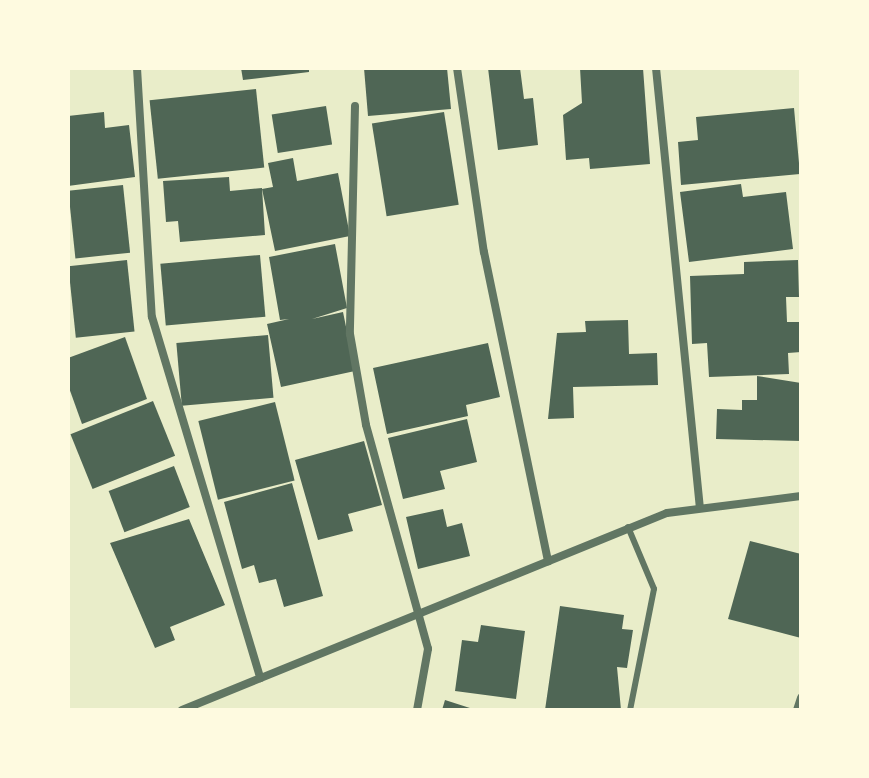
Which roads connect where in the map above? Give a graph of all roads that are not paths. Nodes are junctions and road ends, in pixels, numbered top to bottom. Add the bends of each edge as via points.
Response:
1 (137, 68) edge
2 (457, 68) edge
3 (656, 68) edge
4 (355, 106) dead end
5 (801, 496) edge
6 (700, 508) junction
7 (628, 527) junction
8 (548, 561) junction
9 (417, 619) junction
10 (260, 678) junction
11 (801, 698) edge
12 (182, 710) edge
13 (417, 710) edge
14 (630, 710) edge
15 (797, 710) edge

1 - 10 street via 152,317
2 - 8 street via 484,252
3 - 6 street
4 - 9 street via 350,334 366,425
5 - 6 street
6 - 7 street
7 - 8 street
7 - 14 lane via 654,589
8 - 9 street
9 - 10 street
9 - 13 street via 431,662
10 - 12 street
11 - 15 street

